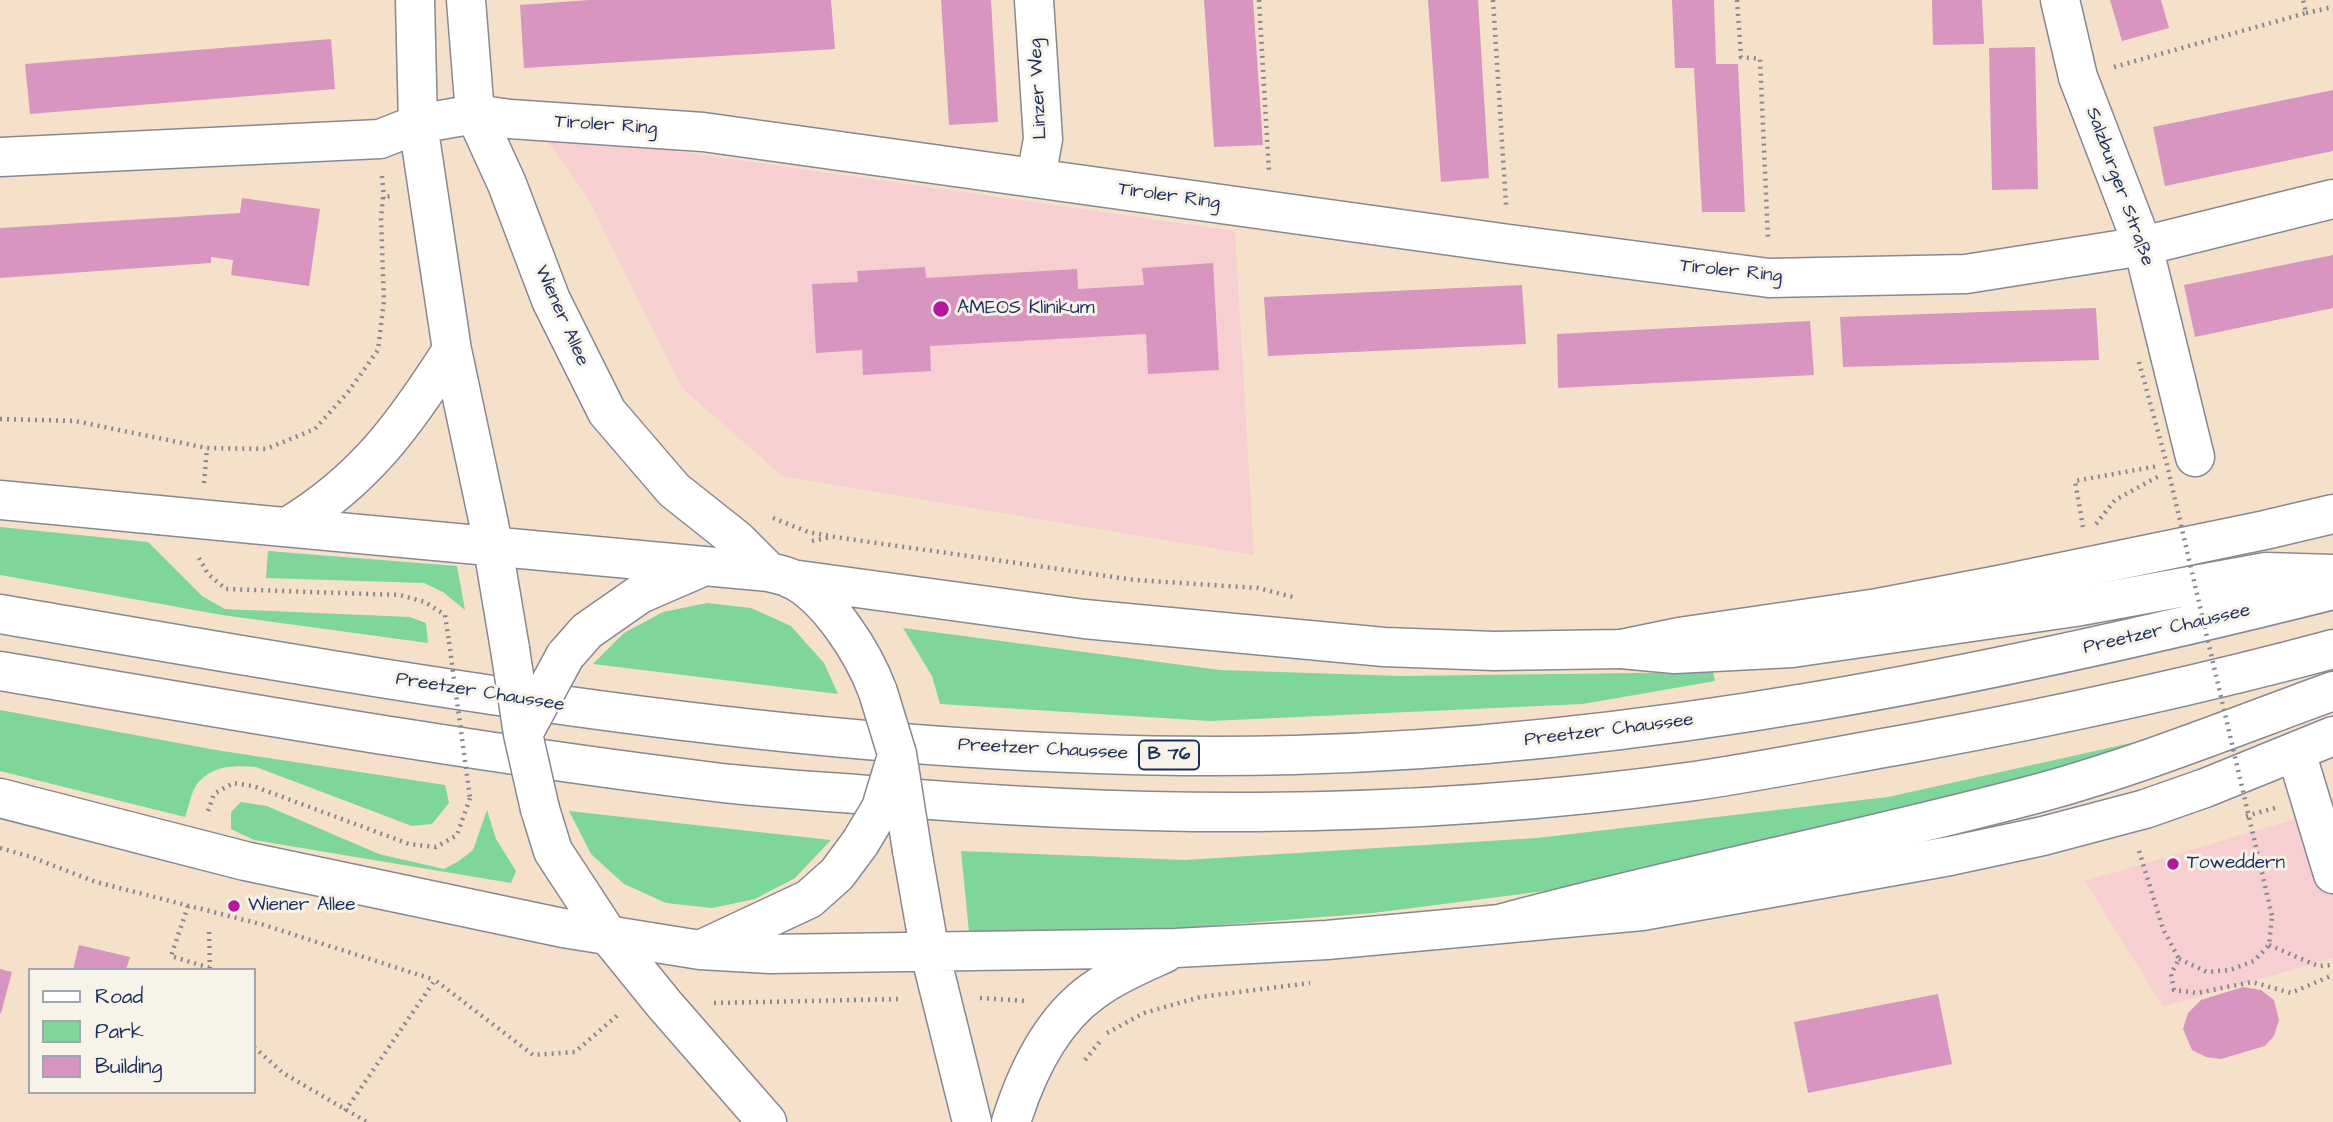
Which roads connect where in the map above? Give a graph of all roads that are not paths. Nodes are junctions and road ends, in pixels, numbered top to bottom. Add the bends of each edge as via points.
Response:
1 (415, 0) edge
2 (466, 0) edge
3 (1034, 0) edge
4 (2060, 0) edge
5 (475, 114) junction
6 (418, 124) junction
7 (0, 157) edge
8 (1036, 178) junction
9 (2333, 199) edge
10 (2143, 246) junction
11 (452, 350) junction
12 (2181, 461) road end
13 (0, 500) edge
14 (2333, 514) edge
15 (270, 525) junction
16 (493, 547) junction
17 (706, 566) junction
18 (2333, 574) edge
19 (780, 575) junction
20 (2333, 590) edge
21 (0, 614) edge
22 (1621, 649) junction
23 (2333, 649) edge
24 (0, 671) edge
25 (2333, 691) edge
26 (523, 734) junction
27 (2333, 736) edge
28 (2296, 752) junction
29 (897, 754) junction
30 (0, 798) edge
31 (2333, 874) edge
32 (1503, 923) junction
33 (608, 935) junction
34 (1176, 948) junction
35 (700, 950) junction
36 (930, 953) junction
37 (767, 1122) edge
38 (972, 1122) edge
39 (1011, 1122) edge

1 - 6 main road
2 - 5 main road, Wiener Allee
3 - 8 main road, Linzer Weg via 1043,139
4 - 10 main road, Salzburger Straße via 2078,77
5 - 6 main road, Tiroler Ring
5 - 8 main road, Tiroler Ring via 703,132
5 - 19 main road, Wiener Allee via 551,300 607,412 674,491
6 - 7 main road, Tiroler Ring via 380,139
6 - 11 main road
8 - 10 main road, Tiroler Ring via 1769,278 1966,274
9 - 10 main road, Tiroler Ring
10 - 12 main road, Salzburger Straße
11 - 15 main road via 405,421 345,487 312,512
11 - 16 main road
13 - 15 main road, bridge
14 - 22 main road via 1985,588
15 - 16 main road
16 - 17 main road
16 - 26 main road, bridge
17 - 19 main road
17 - 26 main road, bridge via 640,594 587,631 565,656
18 - 22 main road via 2266,572 2075,607 1792,648 1675,654
19 - 22 main road via 1084,619 1384,648
19 - 29 main road, Wiener Allee, bridge via 816,598 838,620 871,674
20 - 21 main road, Preetzer Chaussee / B 76 via 2081,649 1738,714 1532,742 1294,755 968,747 724,726 418,684
23 - 24 main road via 2015,722 1700,780 1536,799 1260,812 962,803 719,783
25 - 32 main road via 2045,791
26 - 33 main road, bridge via 553,851
27 - 28 main road
28 - 31 main road
28 - 32 main road via 2145,809 2030,839 1642,911
29 - 35 main road, bridge via 881,808 837,874 809,899
29 - 36 main road, Wiener Allee, bridge
30 - 33 main road via 245,861
32 - 34 main road via 1327,940
33 - 35 main road
33 - 37 main road
34 - 36 main road
34 - 39 main road via 1092,991 1065,1016 1042,1048
35 - 36 main road
36 - 38 main road, Wiener Allee

